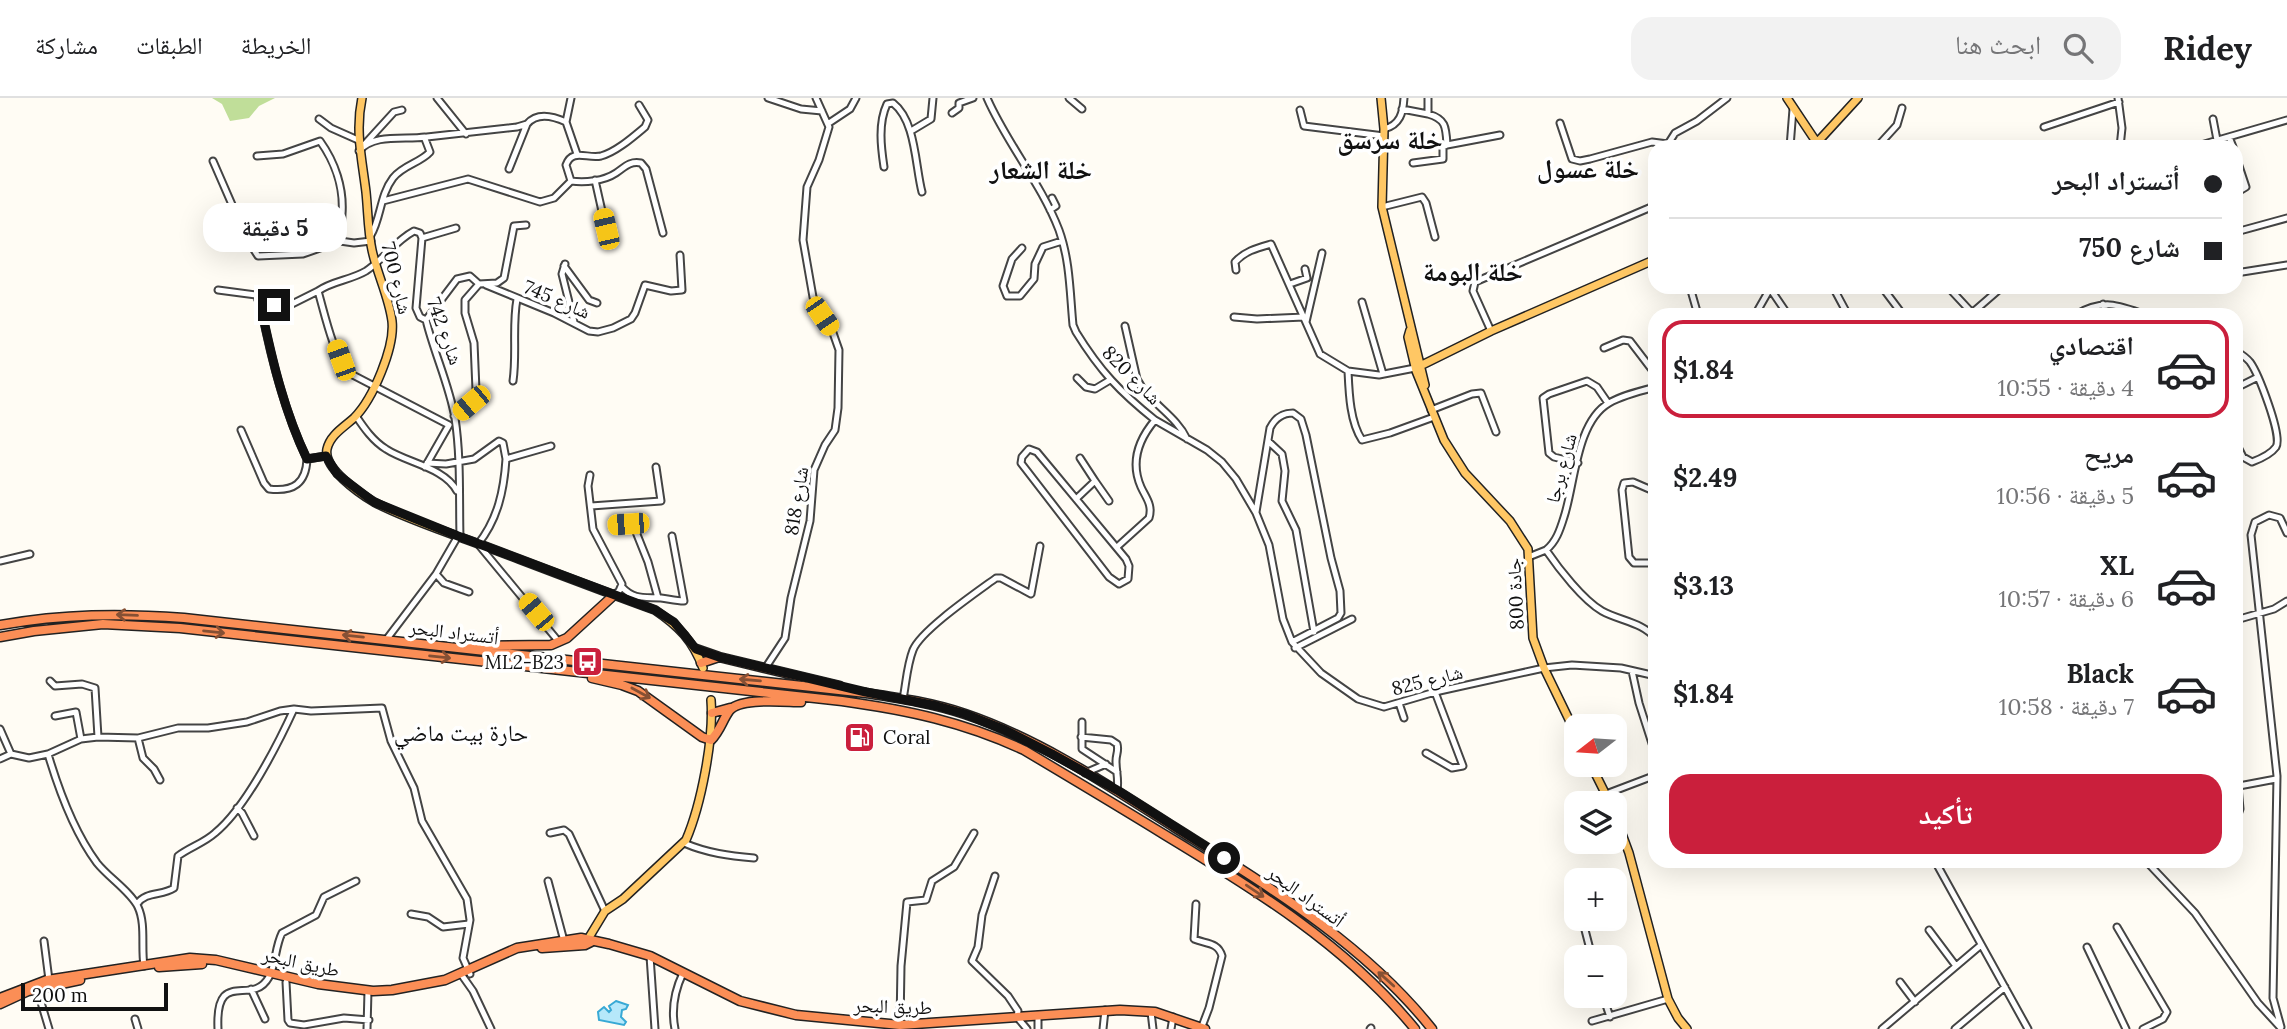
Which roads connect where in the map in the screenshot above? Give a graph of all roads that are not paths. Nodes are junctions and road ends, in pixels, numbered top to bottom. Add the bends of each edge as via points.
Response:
1 (362, 98) edge
2 (437, 98) edge
3 (571, 98) edge
4 (768, 98) edge
5 (816, 98) edge
6 (856, 98) edge
7 (933, 98) edge
8 (973, 98) edge
9 (987, 98) edge
10 (1069, 98) edge
11 (1381, 98) edge
12 (1404, 98) edge
13 (1429, 98) edge
14 (1727, 98) edge
15 (1787, 98) edge
16 (1858, 98) edge
17 (2118, 100) edge
18 (639, 105) dead end
19 (1902, 108) dead end
20 (1082, 109) dead end
21 (1402, 109) junction
22 (1793, 109) junction
23 (402, 110) dead end
24 (1300, 110) dead end
25 (822, 111) junction
26 (952, 113) dead end
27 (1428, 114) junction
28 (319, 119) dead end
29 (2213, 119) dead end
30 (2287, 120) edge
31 (566, 122) junction
32 (828, 123) junction
33 (1560, 123) dead end
34 (527, 124) junction
35 (2044, 127) dead end
36 (911, 131) junction
37 (1384, 132) junction
38 (466, 134) junction
39 (1500, 135) dead end
40 (425, 137) junction
41 (2229, 137) junction
42 (1673, 140) edge
43 (1791, 140) edge
44 (1813, 140) edge
45 (1822, 140) edge
46 (1884, 140) edge
47 (2121, 140) edge
48 (2217, 140) joint
49 (2230, 140) edge
50 (1648, 143) edge
51 (1447, 145) junction
52 (360, 146) junction
53 (577, 154) junction
54 (257, 156) dead end
55 (213, 161) dead end
56 (1413, 163) dead end
57 (884, 167) dead end
58 (509, 169) dead end
59 (595, 180) junction
60 (571, 181) junction
61 (922, 192) dead end
62 (1052, 198) dead end
63 (383, 201) junction
64 (1382, 207) junction
65 (1648, 208) edge
66 (1050, 210) junction
67 (2287, 218) edge
68 (526, 225) dead end
69 (456, 228) dead end
70 (606, 229) dead end
71 (2243, 230) edge
72 (663, 233) dead end
73 (1435, 237) dead end
74 (371, 238) junction
75 (422, 238) junction
76 (340, 241) junction
77 (1062, 241) junction
78 (1022, 248) dead end
79 (1322, 253) dead end
80 (680, 255) dead end
81 (376, 262) junction
82 (1648, 262) edge
83 (2287, 265) edge
84 (1304, 269) dead end
85 (1236, 270) dead end
86 (2243, 272) edge
87 (1290, 284) junction
88 (482, 285) junction
89 (218, 290) dead end
90 (318, 291) junction
91 (1954, 294) edge
92 (1994, 294) edge
93 (517, 299) junction
94 (1362, 302) dead end
95 (597, 303) dead end
96 (2103, 304) junction
97 (261, 307) junction
98 (1967, 308) edge
99 (1979, 308) edge
100 (2088, 308) edge
101 (2105, 308) edge
102 (2126, 308) edge
103 (1234, 317) dead end
104 (1305, 319) junction
105 (426, 320) junction
106 (574, 323) junction
107 (1125, 326) dead end
108 (1491, 331) junction
109 (1604, 348) dead end
110 (2243, 356) edge
111 (1417, 363) junction
112 (1648, 365) edge
113 (1348, 371) junction
114 (1383, 374) junction
115 (2258, 377) junction
116 (1077, 378) dead end
117 (1110, 380) junction
118 (513, 381) dead end
119 (2243, 384) edge
120 (373, 387) junction
121 (1648, 390) edge
122 (1608, 403) junction
123 (1432, 414) junction
124 (356, 416) junction
125 (454, 416) junction
126 (1155, 420) junction
127 (449, 425) junction
128 (241, 430) dead end
129 (1496, 432) dead end
130 (1187, 439) junction
131 (1268, 441) junction
132 (551, 446) dead end
133 (326, 456) junction
134 (2243, 457) edge
135 (1080, 458) dead end
136 (307, 459) junction
137 (506, 459) junction
138 (460, 461) junction
139 (1578, 463) junction
140 (426, 465) junction
141 (656, 467) dead end
142 (590, 475) dead end
143 (1095, 481) junction
144 (1648, 489) edge
145 (458, 494) junction
146 (1076, 499) junction
147 (1109, 500) dead end
148 (591, 506) junction
149 (1256, 513) junction
150 (613, 525) dead end
151 (2287, 533) edge
152 (672, 536) dead end
153 (459, 537) junction
154 (478, 544) junction
155 (1040, 546) dead end
156 (1117, 547) junction
157 (1546, 550) junction
158 (30, 554) dead end
159 (1531, 556) junction
160 (0, 561) edge
161 (1648, 563) edge
162 (436, 574) junction
163 (622, 587) junction
164 (470, 592) dead end
165 (614, 595) junction
166 (658, 598) junction
167 (2287, 601) edge
168 (2259, 614) junction
169 (2243, 618) edge
170 (1352, 620) dead end
171 (0, 625) edge
172 (1314, 632) junction
173 (1648, 632) edge
174 (0, 637) edge
175 (386, 640) junction
176 (559, 642) junction
177 (1293, 645) junction
178 (455, 647) junction
179 (696, 649) junction
180 (719, 657) junction
181 (702, 666) joint
182 (766, 667) junction
183 (1544, 668) junction
184 (1632, 671) junction
185 (576, 672) junction
186 (1648, 674) edge
187 (50, 681) dead end
188 (866, 692) junction
189 (1435, 692) junction
190 (903, 699) junction
191 (711, 700) dead end
192 (821, 700) junction
193 (1399, 703) junction
194 (730, 708) junction
195 (294, 709) junction
196 (712, 712) junction
197 (1566, 714) edge
198 (55, 716) dead end
199 (1404, 718) dead end
200 (1082, 722) dead end
201 (0, 730) edge
202 (1648, 731) edge
203 (98, 737) junction
204 (1081, 737) junction
205 (138, 738) junction
206 (81, 739) junction
207 (711, 740) junction
208 (1426, 753) dead end
209 (10, 754) junction
210 (48, 754) junction
211 (0, 759) edge
212 (1106, 764) junction
213 (1117, 772) junction
214 (1085, 773) junction
215 (2287, 774) edge
216 (1648, 778) edge
217 (2276, 778) junction
218 (160, 780) dead end
219 (2243, 785) edge
220 (1117, 790) junction
221 (1614, 791) edge
222 (237, 808) junction
223 (550, 833) dead end
224 (974, 833) dead end
225 (254, 836) dead end
226 (684, 843) junction
227 (1627, 848) edge
228 (754, 858) dead end
229 (1939, 868) edge
230 (2153, 868) edge
231 (995, 876) dead end
232 (356, 881) dead end
233 (548, 881) dead end
234 (136, 904) junction
235 (1196, 905) dead end
236 (605, 911) junction
237 (411, 914) dead end
238 (469, 924) junction
239 (2116, 927) dead end
240 (1929, 930) dead end
241 (564, 940) junction
242 (44, 941) dead end
243 (585, 942) junction
244 (1981, 945) junction
245 (2087, 947) dead end
246 (650, 956) junction
247 (144, 966) junction
248 (1956, 966) junction
249 (683, 973) junction
250 (466, 974) junction
251 (270, 975) junction
252 (49, 980) junction
253 (286, 982) junction
254 (1900, 982) dead end
255 (2005, 987) junction
256 (37, 989) junction
257 (251, 989) junction
258 (368, 993) junction
259 (0, 998) edge
260 (2273, 998) junction
261 (1668, 999) junction
262 (1914, 1002) junction
263 (2258, 1003) junction
264 (0, 1004) edge
265 (1607, 1008) edge
266 (1105, 1010) junction
267 (1151, 1012) junction
268 (1038, 1015) junction
269 (1017, 1017) junction
270 (1173, 1017) junction
271 (1610, 1017) junction
272 (135, 1019) dead end
273 (265, 1019) dead end
274 (369, 1020) junction
275 (1592, 1021) dead end
276 (900, 1025) junction
277 (967, 1025) edge
278 (1202, 1028) edge
279 (2282, 1028) edge
280 (49, 1029) edge
281 (138, 1029) edge
282 (218, 1029) edge
283 (367, 1029) edge
284 (491, 1029) edge
285 (655, 1029) edge
286 (675, 1029) edge
287 (1027, 1029) edge
288 (1038, 1029) edge
289 (1104, 1029) edge
290 (1153, 1029) edge
291 (1171, 1029) edge
292 (1415, 1029) edge
293 (1432, 1029) edge
294 (1687, 1029) edge
295 (1882, 1029) edge
296 (1955, 1029) edge
297 (2028, 1029) edge
298 (2126, 1029) edge
299 (2143, 1029) edge

1 - 52 main road, شارع 700
2 - 38 street
3 - 31 street
4 - 25 street
5 - 25 street
6 - 32 street via 850,109
7 - 36 street via 931,119
8 - 26 street via 959,103 960,108
9 - 66 street, شارع 820
10 - 20 street
11 - 37 main road, جادة 800
12 - 21 street
13 - 27 street
14 - 42 street via 1680,129
15 - 22 main road
16 - 45 main road
17 - 35 street
17 - 47 street
18 - 53 street via 648,120 637,134 605,155
19 - 46 street via 1895,129
21 - 27 street
21 - 37 street via 1397,123
22 - 43 street
22 - 44 main road
23 - 52 street via 394,112
24 - 37 street via 1304,126
25 - 32 street
27 - 51 street via 1445,122
28 - 52 street
29 - 48 street
30 - 41 street
31 - 34 street via 541,116
31 - 53 street
32 - 182 street, شارع 818 via 807,187 803,240 813,297 839,350 838,408 835,430 814,470 810,521 785,638
33 - 50 street via 1574,160
34 - 38 street
34 - 58 street
36 - 57 street via 900,110 887,104 882,127
36 - 61 street
37 - 64 main road, جادة 800
38 - 40 street
39 - 51 street
40 - 52 street
40 - 63 street via 429,155 394,177
41 - 48 street
41 - 49 street
51 - 56 street via 1443,159
52 - 74 main road, شارع 700
53 - 60 street via 567,161
54 - 76 street via 283,154 320,141 341,191
55 - 76 street via 256,256 300,255
59 - 60 street
59 - 70 street
59 - 72 street via 614,175 633,162 643,164
60 - 63 street via 554,198 540,202 468,179
62 - 66 street via 1056,206
63 - 74 street
64 - 73 street via 1422,197
64 - 111 main road, جادة 800
65 - 108 street via 1475,282 1473,291
66 - 77 street, شارع 820
67 - 71 street
68 - 88 street via 514,226 504,278
69 - 75 street
74 - 76 street
74 - 81 main road, شارع 700
75 - 81 street via 414,231
75 - 105 street, شارع 742 via 415,300 420,317
77 - 78 street via 1043,247 1029,286 1020,296 1007,296 1003,286 1012,259
77 - 117 street, شارع 820 via 1073,325
79 - 104 street
80 - 106 street, شارع 745 via 682,290 645,285 633,316 609,329 593,331
81 - 90 street via 366,271
81 - 120 main road, شارع 700 via 393,336
82 - 108 main road
83 - 86 street
84 - 87 street via 1307,278
85 - 87 street via 1240,257 1271,244
87 - 104 street
88 - 93 street, شارع 745
88 - 105 street via 470,276 457,279
88 - 125 street via 467,295 464,306 474,343 476,392
89 - 97 street via 256,295
90 - 97 street via 292,304
90 - 120 street via 345,368
91 - 98 street
92 - 99 street
93 - 106 street, شارع 745
93 - 118 street
94 - 114 street
95 - 106 street via 589,300 565,265 562,274
96 - 100 street
96 - 101 street
96 - 102 street
97 - 136 street via 286,406
103 - 104 street
104 - 113 street via 1320,354
105 - 125 street, شارع 742
107 - 130 street via 1141,387 1182,428
108 - 111 main road
109 - 112 street via 1630,341
110 - 115 street
111 - 114 street
111 - 123 main road, جادة 800
113 - 114 street
113 - 123 street via 1349,394 1362,440
115 - 119 street
115 - 134 street via 2277,446 2249,461
116 - 117 street via 1095,389
117 - 126 street, شارع 820
120 - 124 main road, شارع 700
120 - 127 street
121 - 122 street
122 - 139 street, شارع برجا via 1588,427
122 - 139 street via 1587,381 1544,398 1549,453
123 - 129 street via 1481,393
123 - 159 main road, جادة 800 via 1458,463 1510,521
124 - 133 main road, شارع 700 via 336,433
124 - 140 street via 383,448
125 - 127 street
125 - 138 street, شارع 742
126 - 130 street, شارع 825
126 - 156 street, شارع 820 via 1143,434 1136,463 1150,504 1149,518
127 - 140 street
128 - 136 street via 269,489 299,483 305,477
130 - 149 street, شارع 825 via 1223,462
131 - 149 street
131 - 172 street via 1282,454 1282,501 1296,530
131 - 172 street via 1272,424 1282,414 1293,413 1301,419 1340,591 1338,618
132 - 137 street
133 - 136 street
133 - 153 main road via 337,474 374,502
135 - 143 street
137 - 138 street via 499,441 474,458
137 - 154 street via 498,509
138 - 140 street
138 - 145 street, شارع 742
139 - 157 street, شارع برجا via 1558,534
140 - 145 street via 448,480
141 - 148 street via 661,501
142 - 148 street
143 - 146 street
143 - 147 street
144 - 161 street via 1633,482 1625,483 1622,490 1631,560
145 - 153 street, شارع 742
146 - 156 street
146 - 156 street via 1037,452 1031,448 1026,452 1021,463 1109,577 1119,583 1128,579 1130,571
148 - 163 street via 593,529
149 - 177 street, شارع 825 via 1269,545 1283,619
150 - 166 street via 634,527
151 - 168 street via 2280,518 2272,515 2259,518 2251,530
152 - 166 street via 685,599
153 - 154 main road
153 - 162 street
154 - 165 main road
154 - 176 street
155 - 190 street via 1031,594 996,578 917,644
157 - 159 street
157 - 173 street via 1596,607
158 - 160 street
159 - 183 main road, جادة 800 via 1533,638
162 - 164 street via 444,583
162 - 175 street
163 - 165 street
163 - 166 street via 641,598
165 - 176 highway
165 - 179 main road via 674,622
167 - 168 street
168 - 169 street
168 - 217 street
170 - 177 street
175 -> 171 highway, أتستراد البحر via 102,614
172 - 177 street
174 -> 185 highway, أتستراد البحر via 77,626 139,625
175 - 178 highway, أتستراد البحر
176 - 178 highway
177 - 193 street, شارع 825 via 1321,673 1358,699 1381,707
188 -> 178 highway, أتستراد البحر
179 - 180 highway
179 - 181 main road
180 - 181 highway
180 - 182 highway
182 - 188 highway
183 - 184 street, شارع 825 via 1572,665
183 - 189 street, شارع 825
183 - 197 main road, جادة 800
184 - 186 street, شارع 825
184 - 202 street
185 - 192 highway, أتستراد البحر
185 -> 207 highway via 638,691
187 - 203 street via 55,686 95,688
188 - 190 highway, أتستراد البحر
189 - 193 street, شارع 825
189 - 208 street via 1463,766 1452,768
190 - 214 highway, أتستراد البحر via 965,714 1026,740
191 - 196 main road
192 - 194 highway via 743,702
192 -> 292 highway, أتستراد البحر via 936,717 1024,750 1283,909 1373,983
193 - 199 street
194 - 196 highway
194 - 207 highway
195 - 205 street via 247,722 184,727
195 - 222 street
195 - 238 street via 383,708 422,821 467,899
196 - 207 main road
198 - 206 street via 76,712
200 - 204 street
201 - 209 street
203 - 205 street
203 - 206 street
204 - 212 street via 1082,750
204 - 213 street via 1114,741
205 - 218 street via 143,758
206 - 210 street
207 - 226 main road
209 - 210 street via 29,758
209 - 211 street
210 - 234 street via 83,843
212 - 213 street
212 - 214 street
213 - 220 street
214 - 220 highway, أتستراد البحر
215 - 217 street
216 - 221 street
217 - 219 street
217 - 260 street
293 -> 220 highway, أتستراد البحر via 1391,984 1326,929
222 - 225 street
222 - 234 street via 216,833 178,856 174,888 142,897
223 - 236 street via 564,830 569,834
224 - 276 street via 954,867 932,881 926,900 907,902
226 - 228 street via 730,857
226 - 236 main road
227 - 261 main road
229 - 244 street
230 - 263 street via 2202,921
231 - 269 street via 972,961 1008,996
232 - 251 street via 324,897 314,916 282,933
233 - 241 street
234 - 247 street via 143,928
235 - 278 street via 1194,939 1214,944 1222,956
236 - 243 main road
237 - 238 street via 428,917 443,927
238 - 250 street via 463,949
239 - 299 street via 2167,1012
240 - 248 street
241 - 243 highway, طريق البحر
241 - 250 highway, طريق البحر via 517,948
242 - 252 street
243 - 246 highway, طريق البحر
243 - 250 highway, طريق البحر via 518,952
244 - 248 street
244 - 255 street
245 - 298 street
246 - 249 highway, طريق البحر
246 - 285 street
247 - 251 highway, طريق البحر via 200,964
247 - 252 highway, طريق البحر
247 - 256 highway, طريق البحر
248 - 262 street
249 - 276 highway, طريق البحر via 756,1006 796,1015
249 - 286 street via 671,1011
250 - 258 highway, طريق البحر via 419,991
250 - 284 street
251 - 253 highway, طريق البحر
251 - 257 street
251 - 258 highway, طريق البحر
252 - 259 highway, طريق البحر
253 - 258 highway, طريق البحر
253 - 274 street via 290,1023
254 - 262 street
255 - 296 street
255 - 297 street
256 - 264 highway, طريق البحر
256 - 280 street
257 - 273 street
257 - 282 street via 222,997
258 - 274 street
260 - 263 street
260 - 279 street
261 - 271 street
261 - 294 main road
262 - 295 street
263 - 279 street
265 - 271 street
266 - 267 highway, طريق البحر
266 - 268 highway, طريق البحر
266 - 289 street
267 - 270 highway, طريق البحر
267 - 290 street
268 - 269 highway, طريق البحر
268 - 288 street
269 - 277 highway, طريق البحر
269 - 287 street
270 - 278 highway, طريق البحر
270 - 291 street
271 - 275 street
272 - 281 street
274 - 283 street
276 - 277 highway, طريق البحر

